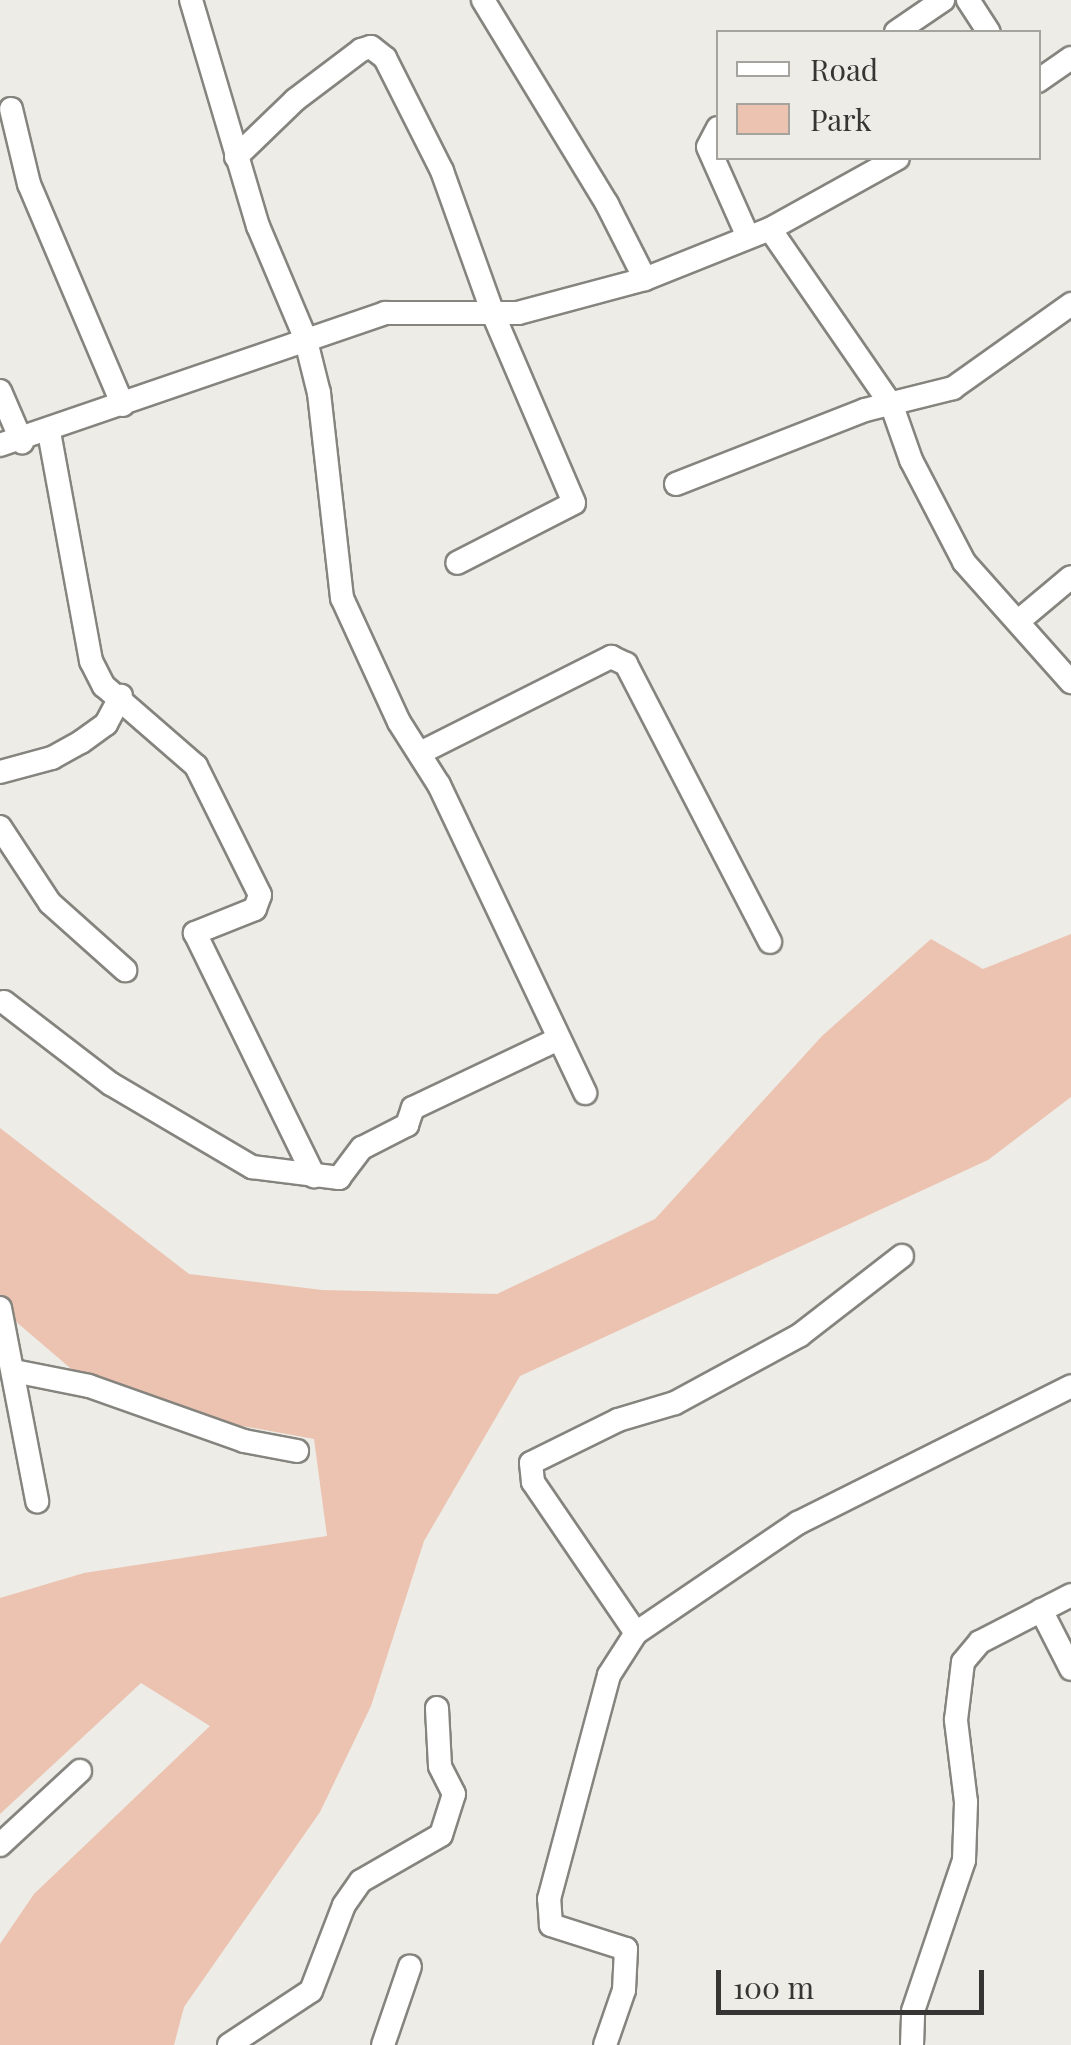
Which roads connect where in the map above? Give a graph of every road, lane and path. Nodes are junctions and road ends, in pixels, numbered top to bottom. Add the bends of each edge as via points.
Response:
1 (191, 0) edge
2 (483, 0) edge
3 (943, 0) edge
4 (968, 0) edge
5 (899, 30) edge
6 (989, 30) edge
7 (1070, 63) edge
8 (1041, 79) edge
9 (11, 110) dead end
10 (716, 132) edge
11 (236, 157) junction
12 (716, 160) edge
13 (716, 160) edge
14 (894, 160) edge
15 (759, 233) junction
16 (645, 278) junction
17 (1071, 304) edge
18 (494, 316) junction
19 (305, 337) junction
20 (0, 392) edge
21 (123, 405) junction
22 (892, 406) junction
23 (49, 432) junction
24 (11, 444) edge
25 (676, 484) dead end
26 (457, 563) dead end
27 (1071, 577) edge
28 (1021, 619) junction
29 (1071, 682) edge
30 (121, 696) junction
31 (422, 752) junction
32 (0, 772) edge
33 (0, 827) edge
34 (770, 942) dead end
35 (126, 970) dead end
36 (4, 1002) dead end
37 (558, 1040) junction
38 (585, 1093) dead end
39 (314, 1176) junction
40 (902, 1256) dead end
41 (0, 1308) edge
42 (14, 1371) junction
43 (1071, 1386) edge
44 (298, 1451) dead end
45 (38, 1501) dead end
46 (1071, 1595) edge
47 (1041, 1610) junction
48 (636, 1633) junction
49 (1071, 1668) edge
50 (437, 1708) dead end
51 (80, 1771) dead end
52 (0, 1845) edge
53 (410, 1966) dead end
54 (229, 2045) edge
55 (382, 2045) edge
56 (605, 2045) edge
57 (912, 2045) edge

1 - 11 street
2 - 16 street via 608,204
3 - 5 street
4 - 6 street
7 - 8 street
9 - 21 street via 30,184
10 - 12 street via 708,146
11 - 18 street via 295,100 371,46 385,58 442,172
11 - 19 street
13 - 15 street
14 - 15 street
15 - 16 street
15 - 22 street
16 - 18 street
17 - 22 street via 953,388
18 - 19 street via 402,310
18 - 26 street via 574,503
19 - 21 street
19 - 31 street via 318,392 342,598 399,722
20 - 24 street
21 - 23 street
22 - 25 street via 865,410
22 - 28 street via 911,460 964,562
23 - 24 street
23 - 30 street via 82,640 104,686
27 - 28 street
28 - 29 street
30 - 32 street via 106,724 81,742
30 - 39 street via 196,766 260,896 254,909 195,933
31 - 34 street via 611,657 626,664
31 - 37 street
33 - 35 street via 50,903
36 - 39 street via 111,1084 252,1167
37 - 38 street
37 - 39 street via 413,1108 407,1125 362,1148 339,1178
40 - 48 street via 800,1335 674,1403 601,1427 532,1463 533,1482
41 - 42 street
42 - 44 street via 89,1386 193,1426
42 - 45 street
43 - 48 street via 798,1523
46 - 47 street
47 - 49 street
47 - 57 street via 980,1642 957,1678 964,1860 913,2011
48 - 56 street via 604,1690 548,1899 551,1924 626,1949 624,1990
50 - 54 street via 440,1766 454,1794 441,1835 361,1881 344,1904 311,1991
51 - 52 street
53 - 55 street

